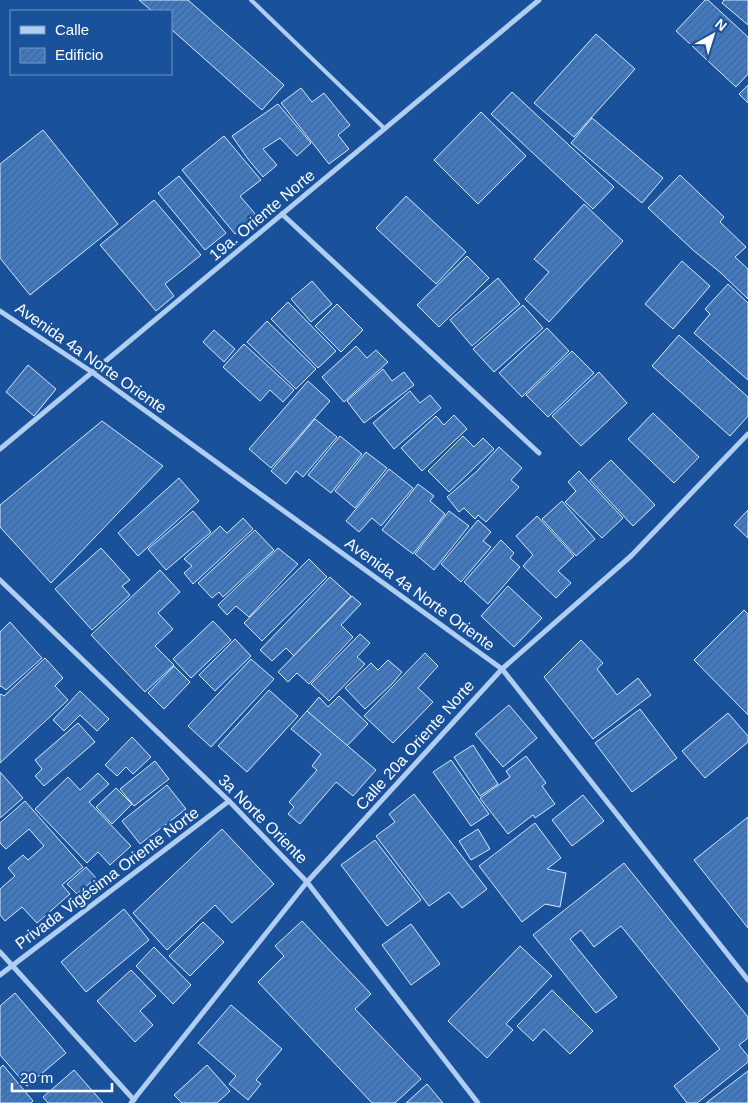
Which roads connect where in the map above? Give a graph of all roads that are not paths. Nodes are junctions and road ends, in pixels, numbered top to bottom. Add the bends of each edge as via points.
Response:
1 (251, 0) edge
2 (540, 0) edge
3 (385, 129) junction
4 (282, 214) junction
5 (0, 311) edge
6 (92, 372) junction
7 (748, 434) edge
8 (0, 449) edge
9 (538, 453) dead end
10 (0, 580) edge
11 (502, 669) junction
12 (229, 801) junction
13 (307, 882) junction
14 (0, 952) edge
15 (12, 965) junction
16 (0, 974) edge
17 (748, 980) edge
18 (132, 1102) edge
19 (478, 1103) edge

1 - 3 lane
2 - 3 street, 19a. Oriente Norte
3 - 4 street, 19a. Oriente Norte
4 - 6 street, 19a. Oriente Norte
4 - 9 street
5 - 6 street, Avenida 4a Norte Oriente
6 - 8 street, 19a. Oriente Norte
6 - 11 street, Avenida 4a Norte Oriente
7 - 11 street, Calle 20a Oriente Norte via 631,556
10 - 12 street, 3a Norte Oriente
11 - 13 street, Calle 20a Oriente Norte
11 - 17 street, Avenida 4a Norte Oriente
12 - 13 street, 3a Norte Oriente
12 - 15 street, Privada Vigésima Oriente Norte
13 - 18 street, Calle 20a Oriente Norte
13 - 19 street, 3a Norte Oriente
14 - 15 street
15 - 16 street, Privada Vigésima Oriente Norte
15 - 18 street

